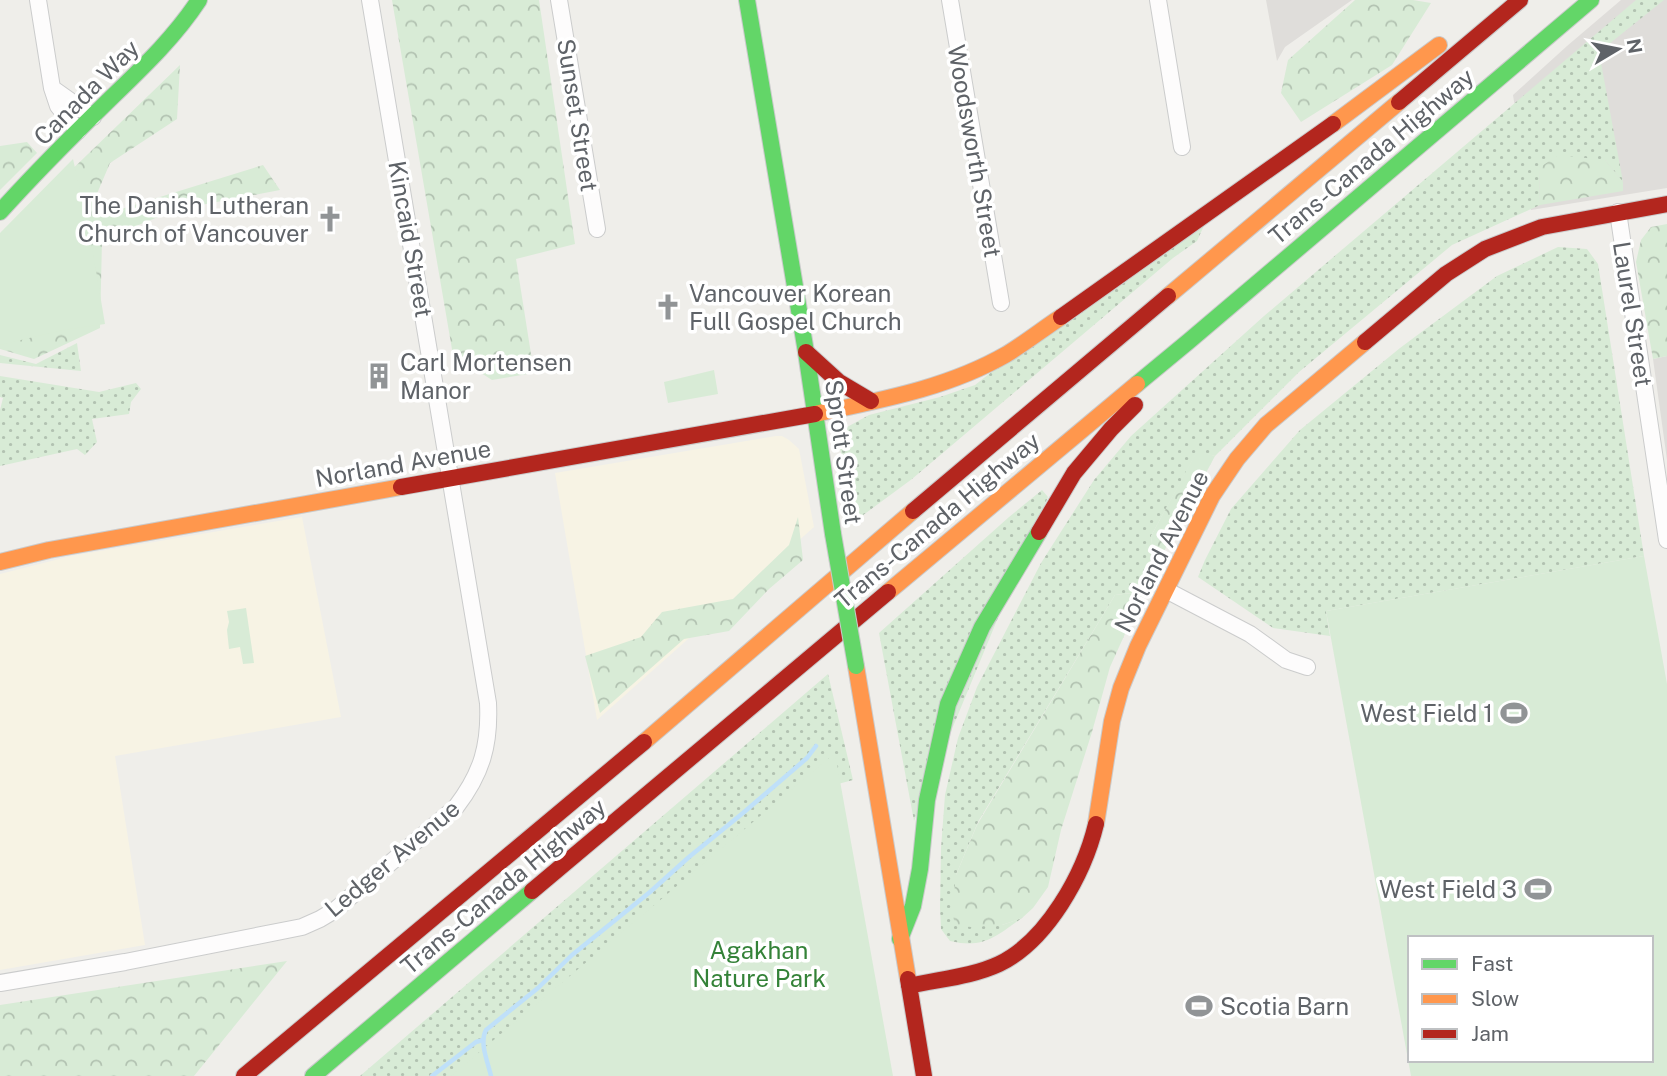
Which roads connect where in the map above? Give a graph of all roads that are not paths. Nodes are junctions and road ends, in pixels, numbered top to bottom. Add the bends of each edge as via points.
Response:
1 (38, 0) edge
2 (199, 0) edge
3 (370, 0) edge
4 (559, 0) edge
5 (747, 0) edge
6 (950, 0) edge
7 (1158, 0) edge
8 (1591, 0) edge
9 (1516, 3) edge
10 (52, 88) junction
11 (93, 117) junction
12 (78, 131) junction
13 (1182, 146) dead end
14 (1667, 204) edge
15 (0, 212) edge
16 (1618, 212) junction
17 (597, 229) dead end
18 (1001, 303) dead end
19 (1189, 341) junction
20 (806, 352) junction
21 (871, 401) junction
22 (815, 414) junction
23 (450, 478) junction
24 (1667, 540) edge
25 (0, 562) edge
26 (1166, 590) junction
27 (1307, 667) dead end
28 (901, 939) junction
29 (0, 983) edge
30 (909, 986) junction
31 (244, 1076) edge
32 (313, 1076) edge
33 (924, 1076) edge

1 - 10 street
2 - 11 main road, Canada Way via 155,57
3 - 23 street, Kincaid Street
4 - 17 street, Sunset Street
5 - 20 main road, Sprott Street
6 - 18 street, Woodsworth Street
7 - 13 street
8 - 19 main road, Trans-Canada Highway
9 - 21 main road, Norland Avenue via 1444,41 1285,159 1006,354 940,384
9 - 31 main road, Trans-Canada Highway
10 - 11 street
10 - 12 street via 58,106
11 - 12 main road, Canada Way
12 - 15 main road, Canada Way
14 - 16 main road, Norland Avenue
16 - 24 street, Laurel Street
16 - 26 main road, Norland Avenue via 1542,227 1505,240 1435,283 1254,438 1211,497
19 - 28 main road via 1074,473 982,627 948,704 927,800 913,906
19 - 32 main road, Trans-Canada Highway
20 - 21 main road via 839,382
20 - 22 main road, Sprott Street
21 - 22 main road, Norland Avenue
22 - 23 main road, Norland Avenue
22 - 28 main road, Sprott Street, bridge
23 - 25 main road, Norland Avenue
23 - 29 street, Ledger Avenue via 489,724 482,761 456,807 335,910 302,927
26 - 27 street via 1250,634 1286,660
26 - 30 main road, Norland Avenue via 1125,675 1092,841 1063,899 1035,938 999,963
28 - 30 main road, Sprott Street
30 - 33 main road, Sprott Street

